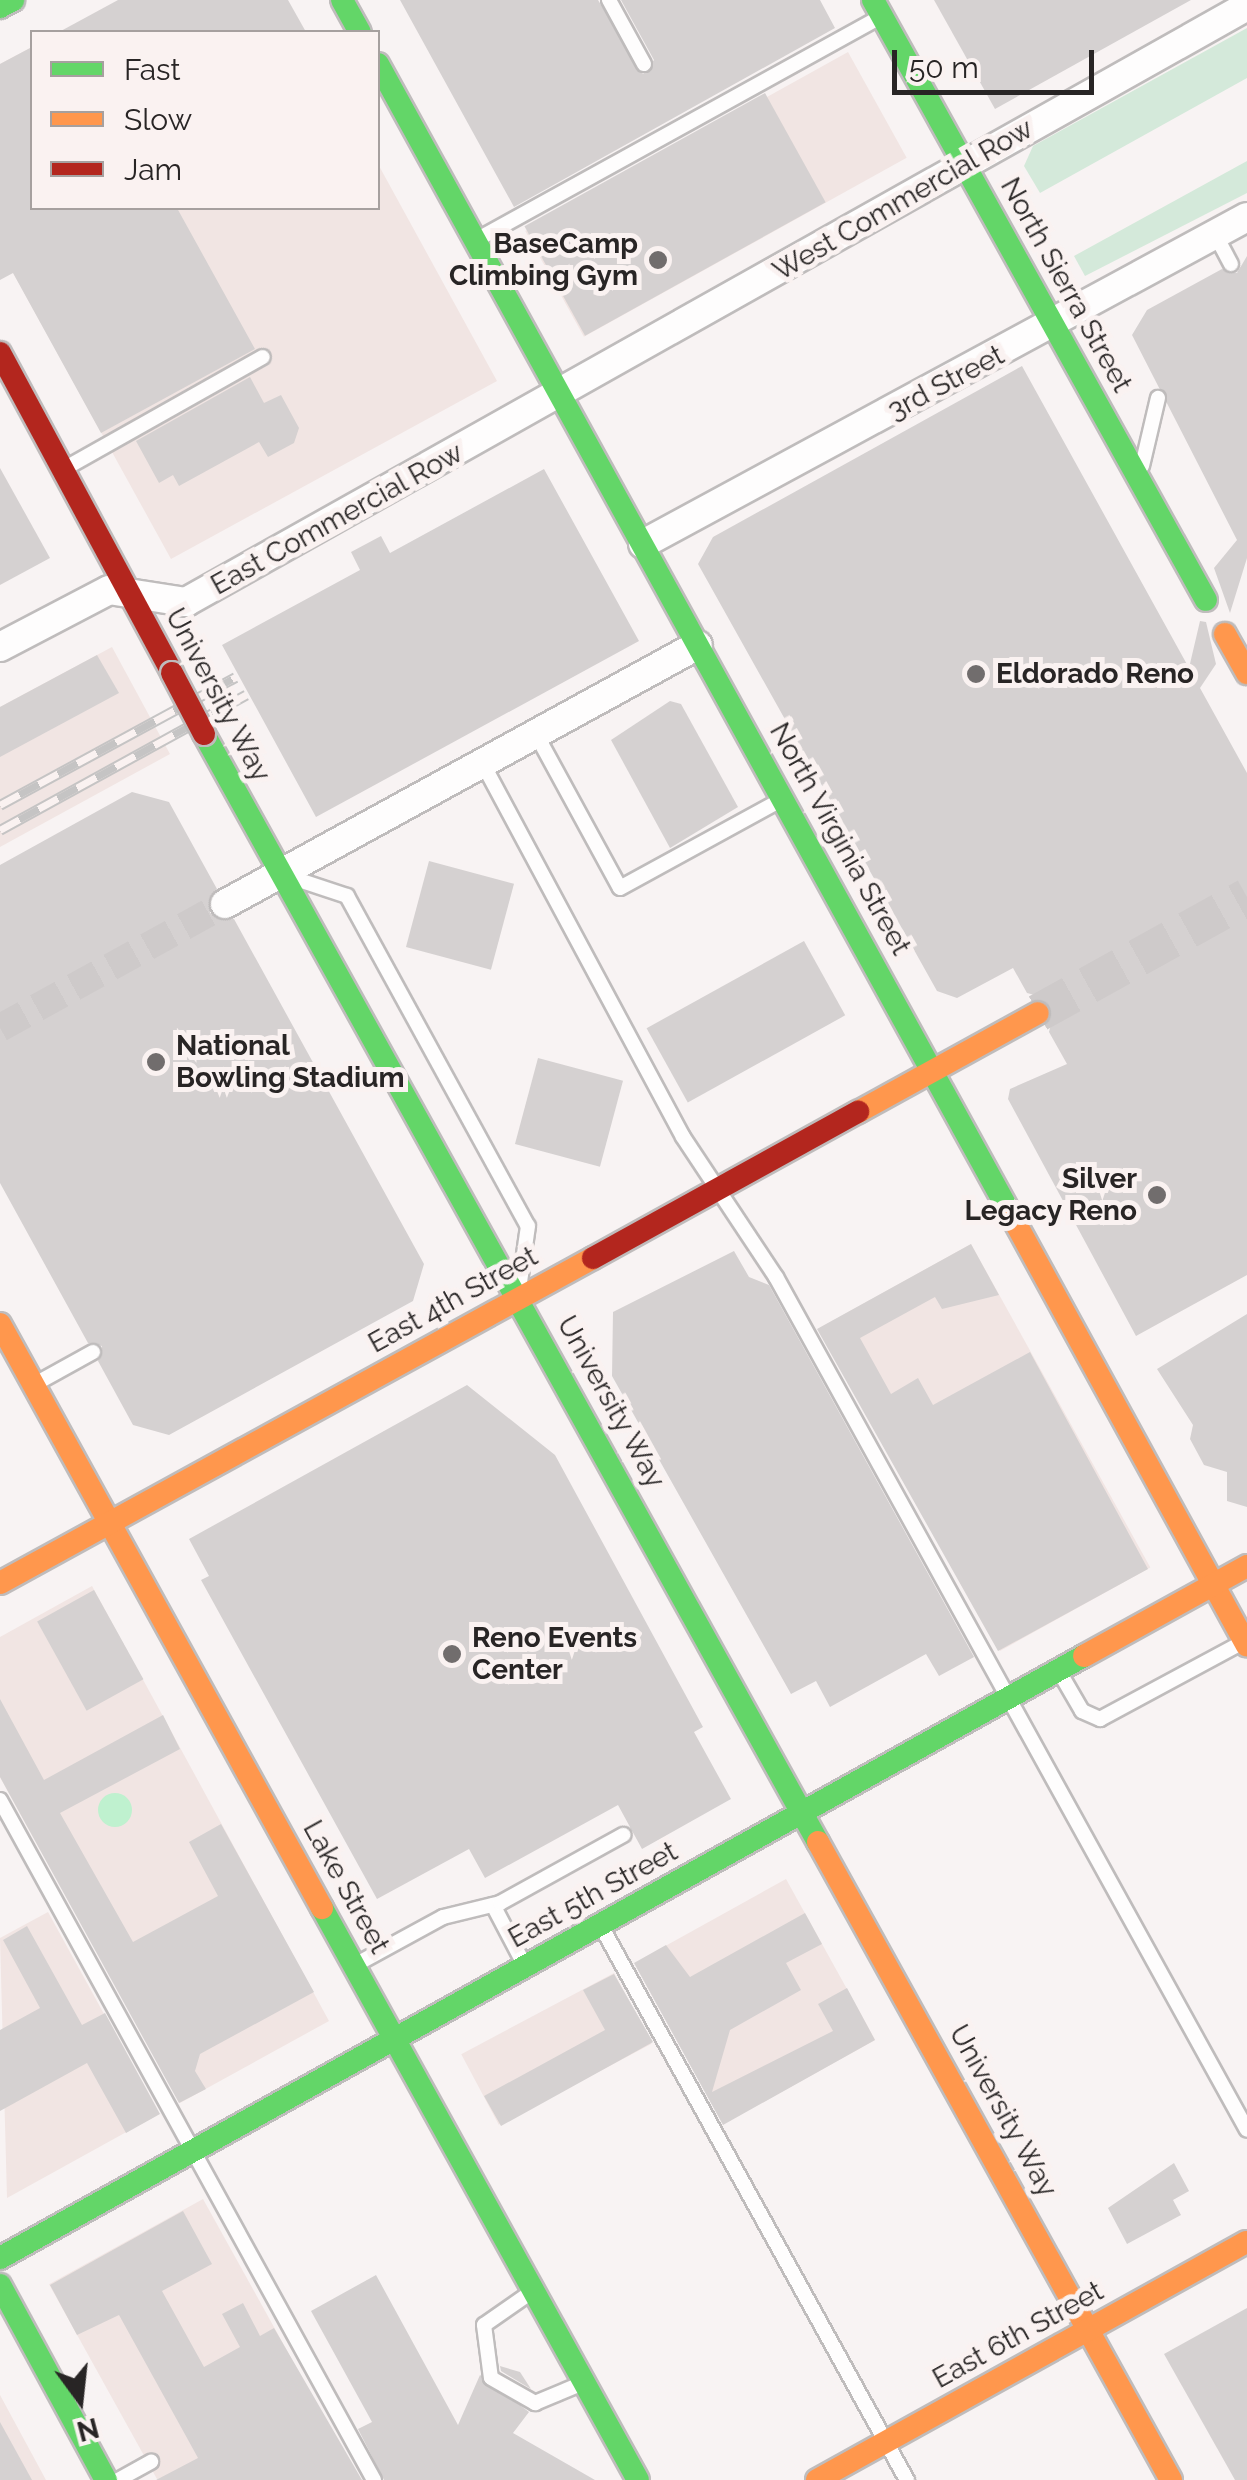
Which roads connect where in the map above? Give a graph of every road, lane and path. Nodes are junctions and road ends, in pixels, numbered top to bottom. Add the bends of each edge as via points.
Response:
1 (13, 0) edge
2 (342, 0) edge
3 (609, 0) edge
4 (1247, 6) edge
5 (0, 7) edge
6 (878, 8) edge
7 (359, 30) edge
8 (644, 64) dead end
9 (380, 68) edge
10 (966, 165) junction
11 (1247, 217) edge
12 (1215, 234) junction
13 (475, 240) junction
14 (1231, 264) dead end
15 (1053, 323) junction
16 (0, 353) edge
17 (263, 358) dead end
18 (559, 394) junction
19 (1158, 398) dead end
20 (63, 469) junction
21 (1140, 482) junction
22 (643, 544) junction
23 (126, 587) junction
24 (1206, 600) dead end
25 (1225, 634) dead end
26 (698, 645) junction
27 (0, 647) edge
28 (1247, 673) edge
29 (536, 734) junction
30 (483, 764) junction
31 (784, 798) junction
32 (279, 875) junction
33 (225, 904) tunnel mouth
34 (1038, 1012) tunnel mouth
35 (935, 1069) junction
36 (716, 1188) junction
37 (517, 1300) junction
38 (0, 1324) edge
39 (93, 1352) dead end
40 (8, 1360) edge
41 (33, 1385) junction
42 (108, 1523) junction
43 (1247, 1566) edge
44 (0, 1583) edge
45 (1214, 1584) junction
46 (1246, 1643) edge
47 (1060, 1672) junction
48 (1011, 1699) junction
49 (0, 1800) edge
50 (803, 1814) junction
51 (624, 1836) dead end
52 (492, 1905) junction
53 (601, 1925) junction
54 (355, 1965) junction
55 (526, 1966) junction
56 (395, 2038) junction
57 (1247, 2130) edge
58 (192, 2150) junction
59 (1247, 2242) edge
60 (0, 2258) edge
61 (0, 2285) edge
62 (535, 2290) junction
63 (1089, 2330) junction
64 (584, 2382) junction
65 (885, 2442) junction
66 (152, 2462) dead end
67 (106, 2480) edge
68 (118, 2480) edge
69 (374, 2480) edge
70 (638, 2480) edge
71 (817, 2480) edge
72 (907, 2480) edge
73 (1171, 2480) edge

1 - 5 main road
2 - 7 main road
3 - 8 lane
4 - 10 street, West Commercial Row
6 - 10 main road, North Sierra Street
6 - 13 lane
9 - 13 main road, North Virginia Street
10 - 15 main road, North Sierra Street
10 - 18 street, West Commercial Row
11 - 12 street, 3rd Street
12 - 14 lane
12 - 15 street, 3rd Street
13 - 18 main road, North Virginia Street
15 - 21 main road, North Sierra Street
15 - 22 street, 3rd Street
16 - 20 main road, University Way
17 - 20 lane
18 - 22 main road, North Virginia Street
18 - 23 street, East Commercial Row via 186,602
19 - 21 lane
20 - 23 main road, University Way
21 - 24 main road, North Sierra Street
22 - 26 main road, North Virginia Street
23 - 27 street
23 - 32 main road, University Way, bridge
25 - 28 main road
26 - 29 street
26 - 31 main road, North Virginia Street
29 - 30 street
29 - 31 lane via 620,888
30 - 32 street
30 - 36 lane
31 - 35 main road, North Virginia Street
32 - 33 street
32 - 37 main road, University Way
32 - 37 lane via 346,896 528,1226
34 - 35 main road, East 4th Street
35 - 36 main road, East 4th Street
35 - 45 main road, North Virginia Street
36 - 37 main road, East 4th Street
36 - 48 lane via 746,1224
37 - 42 main road, East 4th Street
37 - 50 main road, University Way
38 - 40 main road, Lake Street
39 - 41 lane
40 - 41 main road, Lake Street
41 - 42 main road, Lake Street
42 - 44 main road, East 4th Street
42 - 54 main road, Lake Street
43 - 45 main road, East 5th Street
45 - 46 main road, North Virginia Street
45 - 47 main road, East 5th Street
46 - 47 lane via 1100,1719 1082,1711
47 - 48 main road, East 5th Street
48 - 50 main road, East 5th Street
48 - 57 lane
49 - 58 lane
50 - 53 main road, East 5th Street
50 - 63 main road, University Way
51 - 52 lane
52 - 54 lane via 443,1917
52 - 55 lane
53 - 55 main road, East 5th Street
53 - 65 lane
54 - 56 main road, Lake Street
55 - 56 main road, East 5th Street
56 - 58 main road, East 5th Street
56 - 62 main road, Lake Street
58 - 60 main road, East 5th Street
58 - 69 lane via 252,2272
59 - 63 main road, East 6th Street
61 - 67 main road
62 - 64 main road, Lake Street
62 - 64 lane via 489,2318 479,2344 490,2378 518,2401 547,2402
63 - 65 main road, East 6th Street
63 - 73 main road, University Way
64 - 70 main road, Lake Street
65 - 71 main road, East 6th Street
65 - 72 lane
66 - 68 lane

